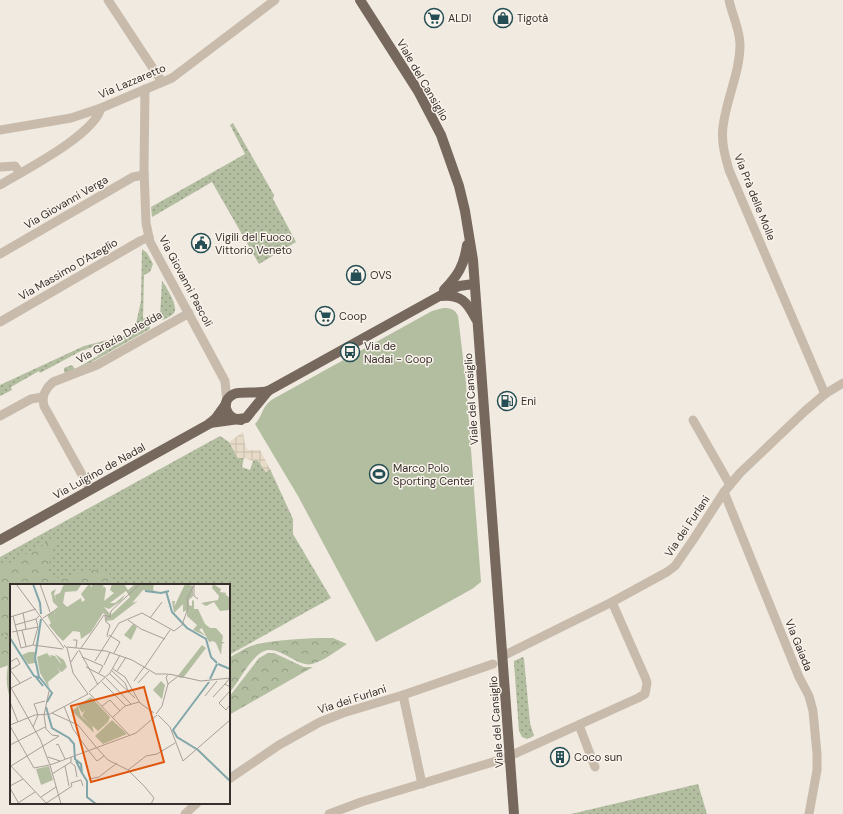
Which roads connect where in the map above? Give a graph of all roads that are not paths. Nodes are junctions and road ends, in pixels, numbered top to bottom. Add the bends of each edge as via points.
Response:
1 (108, 0) edge
2 (275, 0) edge
3 (729, 0) edge
4 (362, 2) edge
5 (162, 82) junction
6 (145, 89) junction
7 (101, 108) junction
8 (0, 130) edge
9 (0, 167) edge
10 (20, 173) junction
11 (144, 175) junction
12 (0, 185) edge
13 (469, 234) junction
14 (148, 237) junction
15 (0, 254) edge
16 (474, 284) junction
17 (439, 296) junction
18 (189, 312) junction
19 (0, 322) edge
20 (478, 322) junction
21 (226, 382) junction
22 (843, 383) edge
23 (268, 391) junction
24 (242, 393) junction
25 (825, 394) junction
26 (43, 397) junction
27 (226, 403) junction
28 (252, 411) junction
29 (0, 416) edge
30 (241, 420) junction
31 (693, 420) dead end
32 (210, 423) junction
33 (730, 484) junction
34 (90, 489) junction
35 (724, 492) junction
36 (0, 540) edge
37 (612, 602) junction
38 (503, 656) junction
39 (493, 664) dead end
40 (403, 695) junction
41 (579, 725) junction
42 (510, 756) junction
43 (595, 767) dead end
44 (230, 778) edge
45 (422, 784) junction
46 (197, 804) edge
47 (185, 814) edge
48 (329, 814) edge
49 (514, 814) edge
50 (809, 814) edge

1 - 5 street
2 - 5 street, Via Lazzaretto via 178,74
3 - 25 street, Via Prà delle Molle via 740,44 722,128 728,170
4 - 13 main road, Viale del Cansiglio via 418,91 441,135 459,186
5 - 6 street, Via Lazzaretto
6 - 7 street, Via Lazzaretto
6 - 11 street, Via Giovanni Pascoli
7 - 8 street, Via Lazzaretto via 64,120
7 - 10 street via 94,121 74,139
9 - 10 street via 15,166
10 - 12 street
11 - 14 street, Via Giovanni Pascoli
11 - 15 street, Via Giovanni Verga via 133,177
13 - 16 main road, Viale del Cansiglio
13 - 17 main road, Via Luigino de Nadal via 462,268
14 - 18 street, Via Giovanni Pascoli
14 - 19 street, Via Massimo D'Azeglio
16 - 17 main road, Via Luigino de Nadal via 459,286
16 - 20 main road, Viale del Cansiglio
17 - 20 main road via 453,296 463,300
17 - 23 main road, Via Luigino de Nadal
18 - 21 street, Via Giovanni Pascoli
18 - 26 street, Via Grazia Deledda via 97,365 53,382
20 - 38 main road, Viale del Cansiglio
21 - 24 street, Via Giovanni Pascoli
21 - 27 street, Via Giovanni Pascoli
22 - 25 street, Via dei Furlani
23 - 24 main road, Via Luigino de Nadal
23 - 28 main road, Via Luigino de Nadal
24 - 27 main road, Via Luigino de Nadal via 234,394
24 - 28 main road via 250,398
25 - 33 street, Via dei Furlani
26 - 29 street via 31,399
26 - 34 street via 46,409
27 - 30 main road via 230,416
27 - 32 main road, Via Luigino de Nadal
28 - 30 main road, Via Luigino de Nadal
30 - 32 main road, Via Luigino de Nadal
31 - 33 street
32 - 34 main road, Via Luigino de Nadal
33 - 35 street, Via dei Furlani
34 - 36 main road, Via Luigino de Nadal
35 - 37 street, Via dei Furlani via 675,566
35 - 50 street, Via Gaiada via 813,711 817,770
37 - 38 street, Via dei Furlani
37 - 41 street via 645,677 646,689 638,698
38 - 42 main road, Viale del Cansiglio
39 - 40 street, Via dei Furlani
40 - 44 street, Via dei Furlani via 320,722 278,745
40 - 45 street
41 - 42 street
41 - 43 street
42 - 45 street
42 - 49 main road, Viale del Cansiglio
45 - 48 street
46 - 47 street

